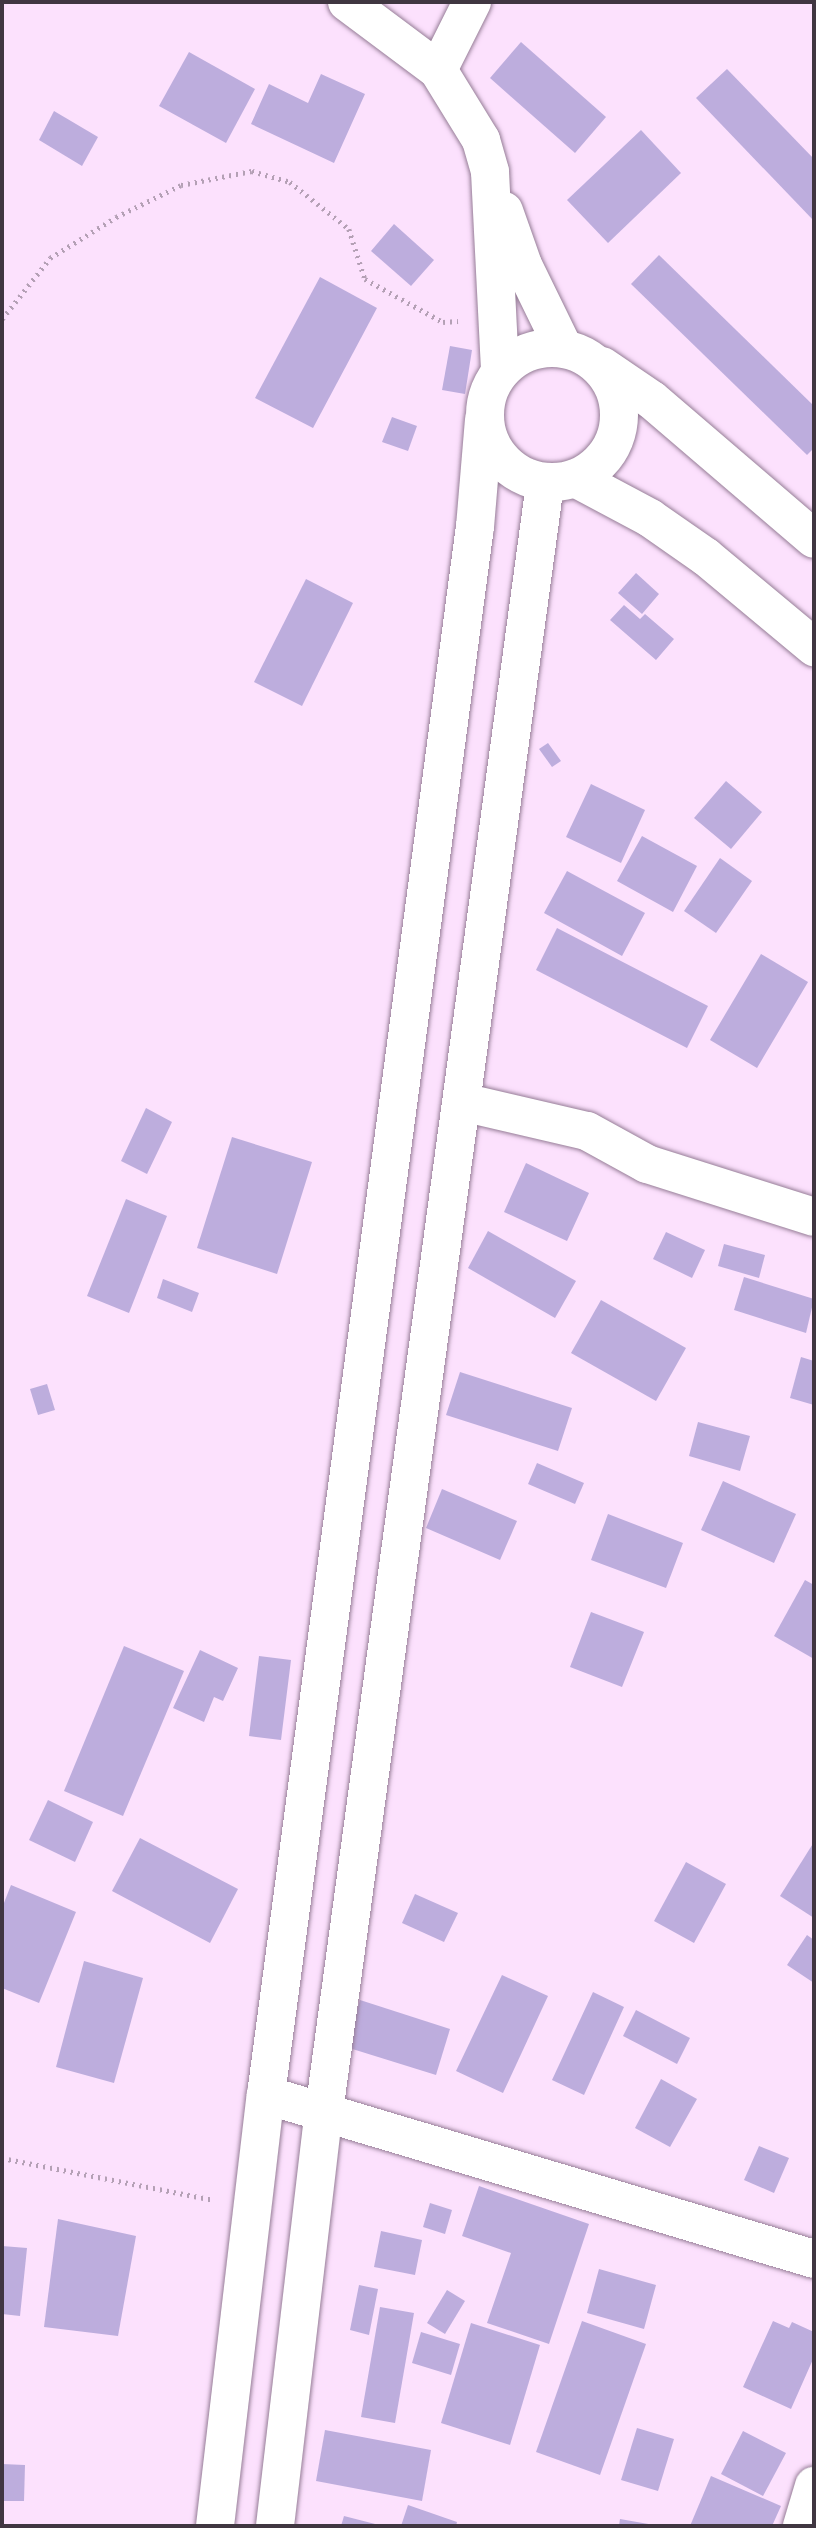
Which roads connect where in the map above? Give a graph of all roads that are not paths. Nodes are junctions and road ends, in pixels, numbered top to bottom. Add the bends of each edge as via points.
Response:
1 (347, 2) edge
2 (472, 2) edge
3 (438, 70) junction
4 (490, 172) junction
5 (579, 354) junction
6 (499, 372) junction
7 (484, 420) junction
8 (561, 481) junction
9 (814, 539) edge
10 (814, 647) edge
11 (462, 1102) junction
12 (814, 1217) edge
13 (266, 2095) junction
14 (324, 2112) junction
15 (814, 2259) edge
16 (814, 2486) edge
17 (215, 2526) edge
18 (275, 2526) edge
19 (802, 2526) edge

1 - 3 main road
2 - 3 main road
3 - 4 main road via 481,140
4 - 5 main road via 523,265
4 - 6 main road
5 - 6 main road via 528,351
5 - 8 main road via 616,390 620,426 606,458
5 - 9 main road via 652,400
6 - 7 main road via 487,394
7 - 8 main road via 494,450 516,473
7 - 13 main road via 475,527
8 - 10 main road via 650,517
8 - 11 main road
11 - 12 main road via 587,1131 647,1164
11 - 14 main road
13 - 14 main road
13 - 17 main road
14 - 15 main road
14 - 18 main road
16 - 19 main road

